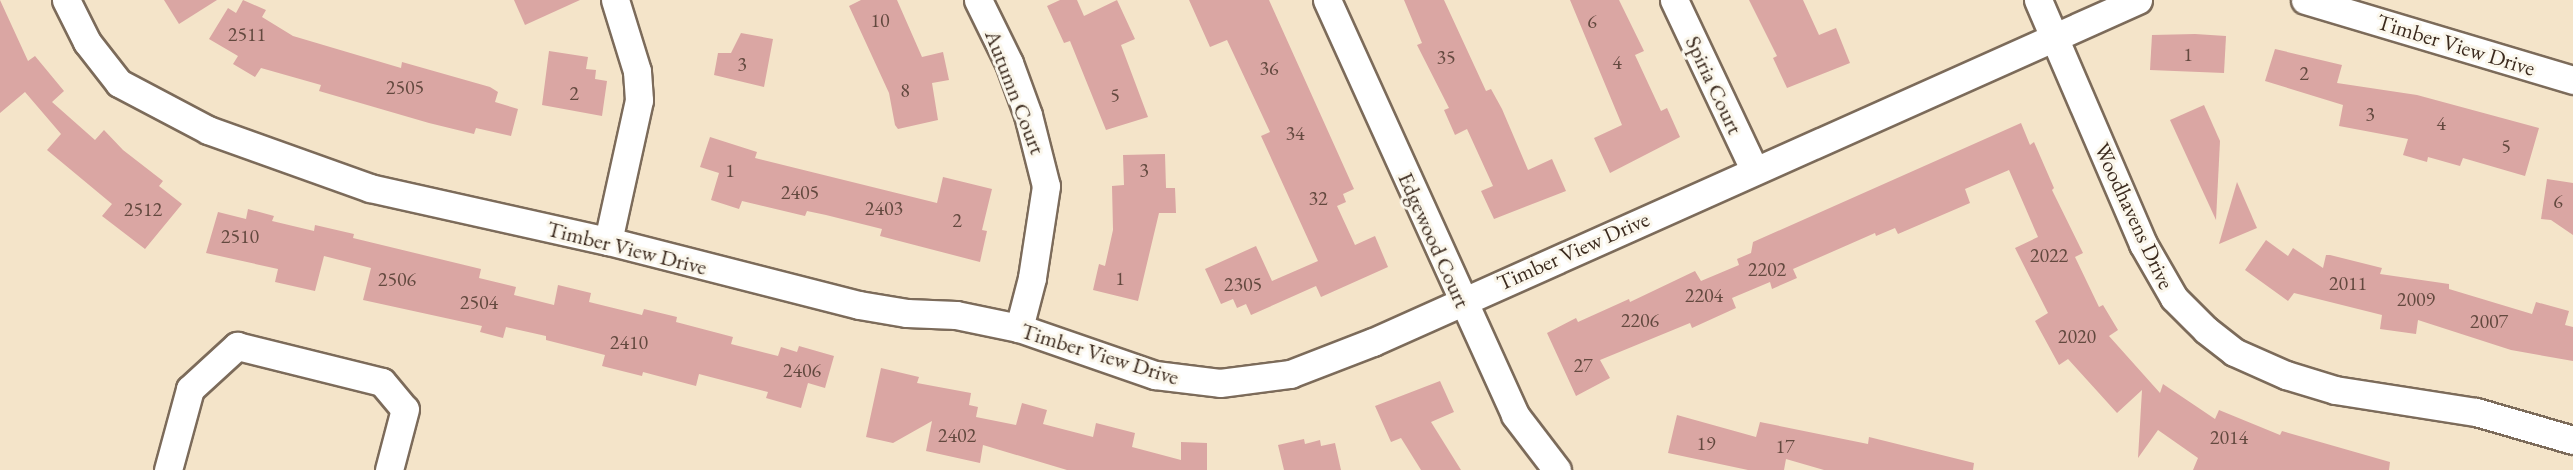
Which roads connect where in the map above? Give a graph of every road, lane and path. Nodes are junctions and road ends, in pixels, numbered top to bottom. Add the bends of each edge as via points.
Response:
1 (66, 0) edge
2 (615, 0) edge
3 (978, 0) edge
4 (1327, 0) edge
5 (1674, 0) edge
6 (2038, 0) edge
7 (2138, 0) edge
8 (2305, 0) edge
9 (2053, 37) junction
10 (2573, 80) edge
11 (1754, 169) junction
12 (608, 241) junction
13 (1462, 302) junction
14 (1019, 328) junction
15 (2573, 440) edge
16 (168, 470) edge
17 (389, 470) edge
18 (1557, 470) edge

1 - 12 street, Timber View Drive via 87,42 119,83 162,110 370,188
2 - 12 street via 637,71 639,100
3 - 14 street, Autumn Court via 1024,105 1046,186 1032,278
4 - 13 street, Edgewood Court
5 - 11 street, Spiria Court
6 - 9 street, Woodhavens Drive
7 - 9 street, Timber View Drive
8 - 10 street, Timber View Drive
9 - 11 street, Timber View Drive
9 - 15 street, Woodhavens Drive via 2142,244 2174,298 2234,352 2325,387 2476,412
11 - 13 street, Timber View Drive
12 - 14 street, Timber View Drive via 859,305 907,313 956,315
13 - 14 street, Timber View Drive via 1321,364 1290,374 1231,382 1193,382 1155,375
13 - 18 street, Edgewood Court via 1515,415
16 - 17 street via 190,389 237,346 382,382 405,409

